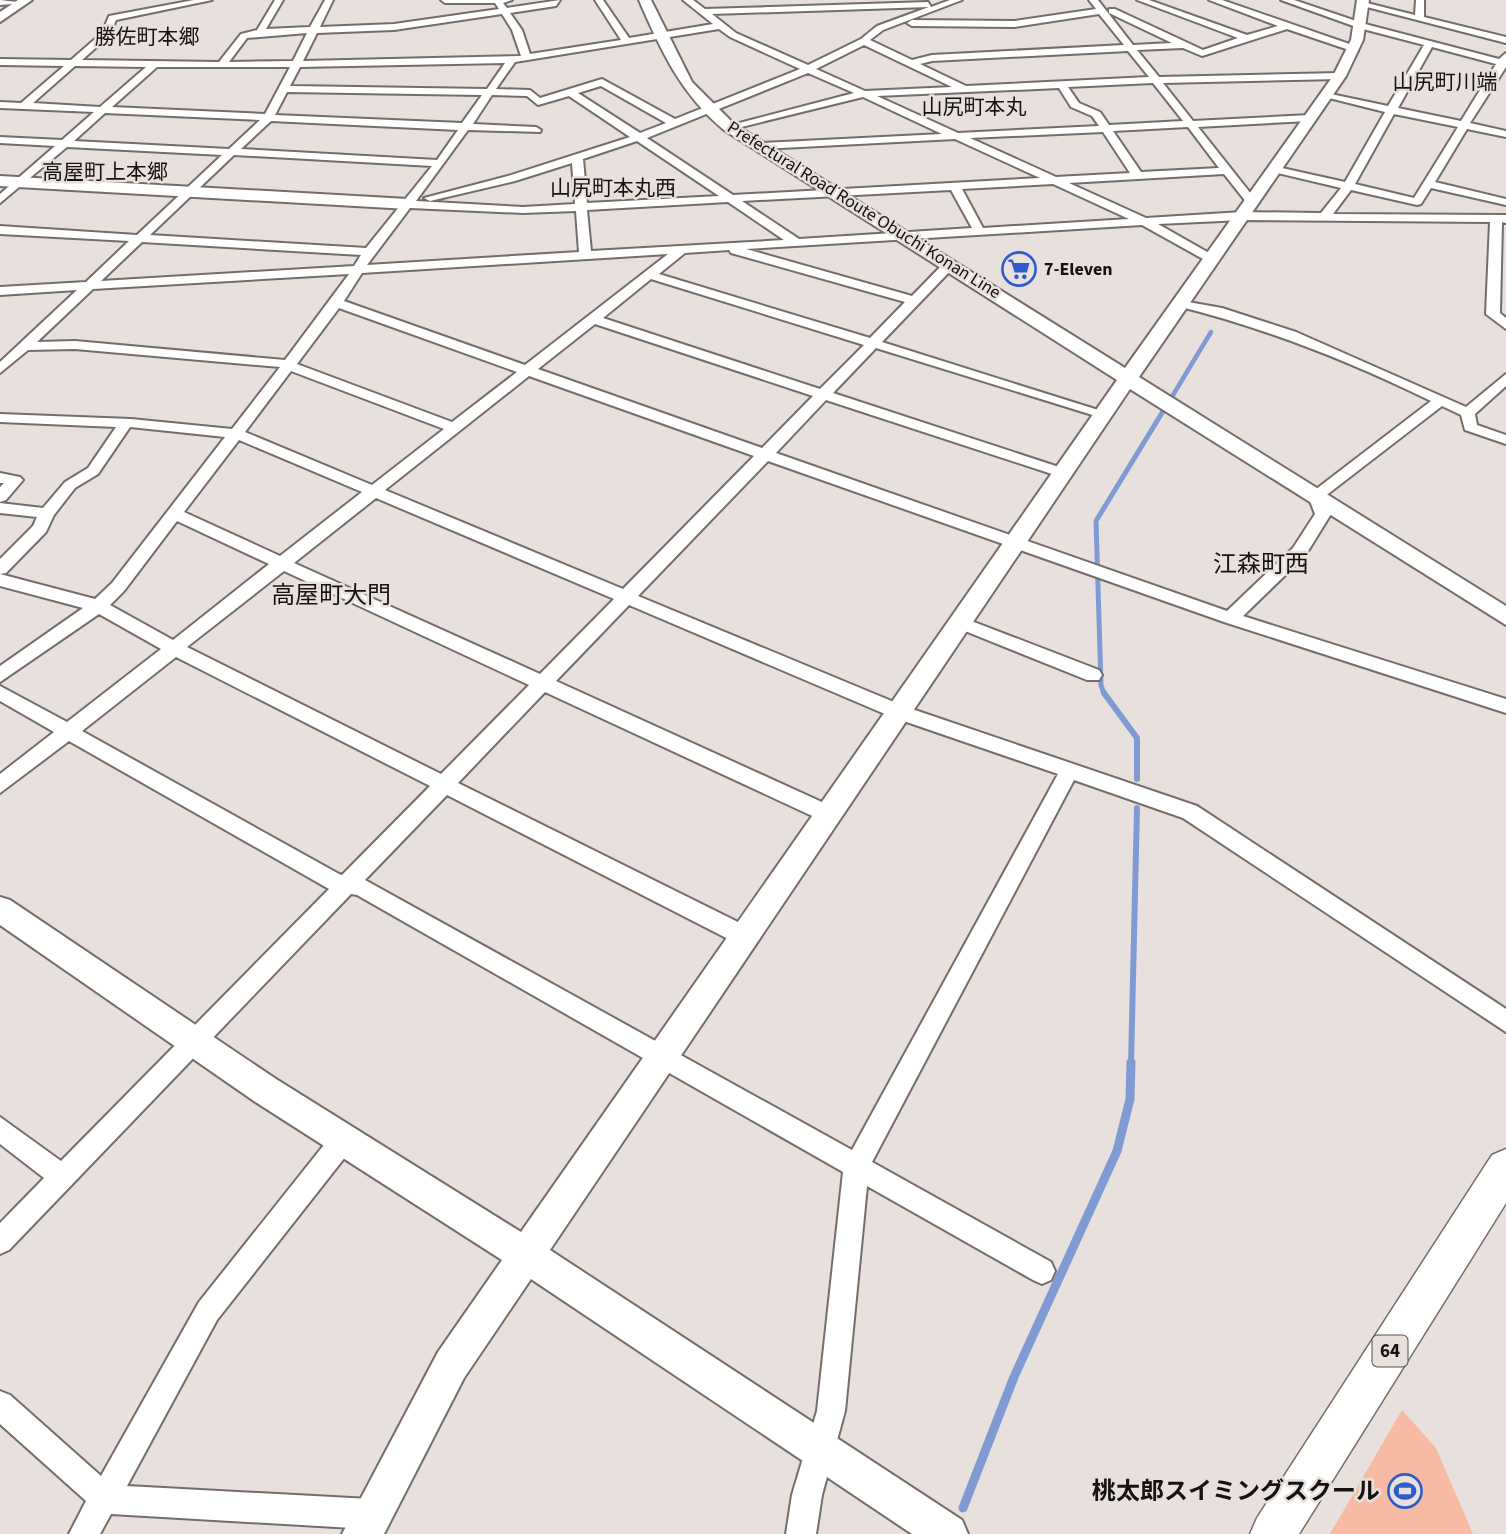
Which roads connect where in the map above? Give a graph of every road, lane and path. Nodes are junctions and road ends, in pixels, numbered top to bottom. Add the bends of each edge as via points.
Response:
1 (149, 0) edge
2 (208, 0) edge
3 (279, 0) edge
4 (329, 0) edge
5 (445, 0) edge
6 (556, 0) edge
7 (599, 0) edge
8 (645, 0) edge
9 (687, 0) edge
10 (958, 0) edge
11 (1093, 0) edge
12 (1213, 0) edge
13 (1285, 0) edge
14 (1420, 0) edge
15 (24, 1) edge
16 (503, 1) edge
17 (1146, 1) edge
18 (0, 2) edge
19 (1361, 2) edge
20 (869, 3) edge
21 (947, 4) junction
22 (155, 10) junction
23 (502, 11) junction
24 (704, 12) junction
25 (1106, 12) junction
26 (0, 18) edge
27 (1419, 18) junction
28 (897, 22) junction
29 (721, 26) junction
30 (1286, 26) junction
31 (1362, 26) junction
32 (880, 28) junction
33 (1506, 28) edge
34 (314, 30) junction
35 (260, 32) junction
36 (661, 36) junction
37 (1245, 38) junction
38 (1501, 39) edge
39 (864, 41) junction
40 (626, 42) junction
41 (1429, 44) junction
42 (1182, 45) junction
43 (1130, 48) junction
44 (1355, 49) junction
45 (526, 58) junction
46 (512, 60) junction
47 (1505, 61) edge
48 (0, 62) edge
49 (76, 62) junction
50 (297, 63) junction
51 (155, 64) junction
52 (909, 64) junction
53 (222, 65) junction
54 (808, 68) junction
55 (1339, 76) junction
56 (1155, 80) junction
57 (1062, 85) junction
58 (285, 89) junction
59 (966, 89) junction
60 (489, 92) junction
61 (570, 92) junction
62 (864, 94) junction
63 (1326, 96) junction
64 (0, 104) edge
65 (24, 106) junction
66 (104, 110) junction
67 (708, 110) junction
68 (1392, 110) junction
69 (269, 117) junction
70 (1309, 118) junction
71 (676, 124) junction
72 (1189, 124) junction
73 (465, 126) junction
74 (1465, 126) junction
75 (730, 127) junction
76 (1105, 128) junction
77 (536, 130) dead end
78 (957, 135) junction
79 (1506, 135) edge
80 (640, 137) junction
81 (0, 140) edge
82 (67, 143) junction
83 (761, 146) junction
84 (235, 152) junction
85 (578, 158) junction
86 (440, 163) junction
87 (1273, 169) junction
88 (1225, 171) junction
89 (1138, 176) junction
90 (1054, 180) junction
91 (0, 181) edge
92 (20, 182) junction
93 (1429, 184) junction
94 (955, 186) junction
95 (1348, 186) junction
96 (189, 192) junction
97 (835, 193) junction
98 (730, 198) junction
99 (0, 201) edge
100 (1251, 201) junction
101 (1506, 202) edge
102 (409, 203) junction
103 (580, 207) junction
104 (1242, 216) junction
105 (1503, 216) edge
106 (1324, 217) junction
107 (1144, 221) junction
108 (0, 230) edge
109 (979, 231) junction
110 (901, 236) junction
111 (142, 239) junction
112 (796, 242) junction
113 (728, 246) junction
114 (682, 248) junction
115 (369, 252) junction
116 (584, 254) junction
117 (1212, 260) junction
118 (949, 265) junction
119 (359, 268) junction
120 (1500, 270) edge
121 (650, 275) junction
122 (90, 284) junction
123 (0, 291) edge
124 (912, 300) junction
125 (336, 303) junction
126 (1182, 303) junction
127 (594, 319) junction
128 (1506, 325) edge
129 (872, 342) junction
130 (24, 346) junction
131 (289, 365) junction
132 (0, 369) edge
133 (529, 371) junction
134 (1129, 377) junction
135 (1506, 378) edge
136 (821, 394) junction
137 (1441, 400) junction
138 (1468, 413) junction
139 (1104, 414) junction
140 (0, 418) edge
141 (126, 423) junction
142 (455, 428) junction
143 (237, 434) junction
144 (1506, 440) edge
145 (764, 453) junction
146 (1063, 473) junction
147 (0, 478) edge
148 (373, 492) junction
149 (1316, 496) junction
150 (0, 497) edge
151 (0, 508) edge
152 (47, 513) junction
153 (176, 515) junction
154 (1016, 544) junction
155 (282, 564) junction
156 (0, 569) edge
157 (0, 580) edge
158 (625, 596) junction
159 (97, 606) junction
160 (1506, 617) edge
161 (1230, 618) junction
162 (961, 623) junction
163 (174, 648) junction
164 (1093, 675) dead end
165 (0, 676) edge
166 (544, 684) junction
167 (0, 693) edge
168 (1506, 706) edge
169 (900, 712) junction
170 (66, 732) junction
171 (1069, 771) junction
172 (444, 783) junction
173 (0, 785) edge
174 (828, 814) junction
175 (345, 884) junction
176 (0, 909) edge
177 (744, 936) junction
178 (1506, 1022) edge
179 (195, 1040) junction
180 (661, 1058) junction
181 (0, 1129) edge
182 (344, 1139) junction
183 (856, 1167) junction
184 (1506, 1168) edge
185 (62, 1177) junction
186 (0, 1241) edge
187 (527, 1255) junction
188 (1042, 1270) dead end
189 (0, 1405) edge
190 (821, 1449) junction
191 (105, 1499) junction
192 (366, 1524) edge
193 (84, 1534) edge
194 (801, 1534) edge
195 (948, 1534) edge
196 (1273, 1534) edge

1 - 22 street
2 - 22 street
3 - 35 street
4 - 34 street
5 - 16 street
6 - 23 street
7 - 40 street
8 - 36 main road, Prefectural Road Route Obuchi Konan Line
9 - 24 street
10 - 21 street
11 - 25 street
12 - 30 street
13 - 31 street
14 - 27 street
15 - 18 street
15 - 26 street
16 - 23 street
17 - 25 street
17 - 37 street
19 - 27 street
19 - 31 street
20 - 21 street
20 - 24 street
20 - 32 street
21 - 28 street
22 - 49 street via 112,18 106,34
23 - 34 street via 394,27
23 - 45 street via 517,30
24 - 29 street
25 - 28 street via 1015,24
25 - 42 street
25 - 43 street
27 - 38 street
28 - 32 street
29 - 36 street
29 - 54 street
30 - 37 street
30 - 44 street
31 - 41 street
31 - 44 street
32 - 39 street
33 - 38 street
34 - 35 street
34 - 50 street
35 - 53 street via 244,36
36 - 40 street
36 - 67 main road, Prefectural Road Route Obuchi Konan Line via 685,86
37 - 42 street via 1202,54
39 - 52 street
39 - 54 street
40 - 45 street
41 - 47 street
41 - 68 street
42 - 43 street
43 - 52 street via 932,58
43 - 56 street
44 - 55 street
45 - 46 street
46 - 50 street
46 - 60 street
47 - 74 street
48 - 49 street
49 - 51 street
49 - 65 street
50 - 53 street
50 - 58 street
51 - 53 street
51 - 66 street
52 - 59 street
54 - 62 street
54 - 67 street
55 - 56 street
55 - 63 street
56 - 57 street
56 - 72 street
57 - 59 street
57 - 76 street via 1075,105 1096,114
58 - 60 street
58 - 69 street
59 - 62 street
60 - 61 street via 530,93 538,102
60 - 73 street
61 - 71 street via 602,82
61 - 80 street
62 - 75 street
62 - 78 street
63 - 68 street
63 - 70 street
64 - 65 street
65 - 66 street
66 - 69 street
66 - 82 street
67 - 71 street
67 - 75 main road, Prefectural Road Route Obuchi Konan Line
68 - 74 street
68 - 95 street
69 - 73 street
69 - 84 street
70 - 72 street
70 - 87 street
71 - 80 street
72 - 76 street
72 - 88 street
73 - 77 street
73 - 86 street
74 - 79 street
74 - 93 street
75 - 83 main road, Prefectural Road Route Obuchi Konan Line
76 - 78 street
76 - 89 street
78 - 83 street
78 - 90 street
80 - 85 street
80 - 98 street
81 - 82 street
82 - 84 street
82 - 92 street
83 - 97 main road, Prefectural Road Route Obuchi Konan Line
84 - 86 street
84 - 96 street
85 - 102 street
85 - 103 street
86 - 102 street
87 - 95 street
87 - 100 street
88 - 89 street
88 - 100 street
89 - 90 street
90 - 94 street
90 - 107 street
91 - 92 street
92 - 96 street
92 - 99 street
93 - 95 street via 1417,202
93 - 101 street
94 - 97 street
94 - 109 street
95 - 106 street
96 - 102 main road
96 - 111 street
97 - 98 street
97 - 110 main road, Prefectural Road Route Obuchi Konan Line
98 - 103 street
98 - 112 street
100 - 104 street
102 - 103 street via 523,210
102 - 115 street
103 - 116 street
104 - 106 street
104 - 107 street
104 - 117 street
105 - 106 street
105 - 120 street
107 - 109 street
107 - 117 street
108 - 111 street
109 - 110 street
110 - 112 street
110 - 118 main road, Prefectural Road Route Obuchi Konan Line
111 - 115 street
111 - 122 street
112 - 113 street
113 - 114 street
113 - 124 street
114 - 116 street
114 - 121 street
115 - 119 street
116 - 119 street
117 - 126 street
118 - 124 street
118 - 134 main road, Prefectural Road Route Obuchi Konan Line
119 - 122 street
119 - 125 street
120 - 128 street via 1493,314
121 - 127 street
121 - 129 street
122 - 123 street
122 - 130 street
124 - 129 street
125 - 131 street
125 - 133 street
126 - 134 street
126 - 137 street via 1319,347
127 - 133 street
127 - 136 street
129 - 136 street
129 - 139 street
130 - 131 street via 75,345
130 - 132 street
131 - 142 street
131 - 143 street
133 - 142 street
133 - 145 street
134 - 139 street
134 - 149 street, Prefectural Road Route Obuchi Konan Line
135 - 138 street
136 - 145 street
136 - 146 street
137 - 138 street
137 - 149 street
138 - 144 street via 1470,427
139 - 146 street
140 - 141 street
141 - 143 street
141 - 152 street via 93,471 75,480
142 - 148 street
143 - 148 street
143 - 153 street
145 - 154 street
145 - 158 street
146 - 154 street
147 - 150 street via 15,480
148 - 155 street
148 - 158 street
149 - 160 street, Prefectural Road Route Obuchi Konan Line
149 - 161 street via 1323,514 1299,552
151 - 152 street
152 - 156 street via 40,528
153 - 155 street
153 - 159 street
154 - 161 street
154 - 162 street
155 - 163 street
155 - 166 street
157 - 159 street
158 - 166 street
158 - 169 street
159 - 163 street
159 - 165 street
161 - 168 street
162 - 164 street
162 - 169 street
163 - 170 street
163 - 172 street
166 - 172 street
166 - 174 street
167 - 170 street
169 - 171 street
169 - 174 street
170 - 173 street
170 - 175 street
171 - 178 street via 1190,812
171 - 183 street
172 - 175 street
172 - 177 street
174 - 177 street
175 - 179 street
175 - 180 street via 361,887
176 - 179 street
177 - 180 street
179 - 182 street
179 - 185 street
180 - 183 street
180 - 187 street
181 - 185 street
182 - 187 street
182 - 191 street via 208,1311
183 - 188 street
183 - 190 street via 831,1411
184 - 196 main road, 64
185 - 186 street
187 - 190 street
187 - 192 street via 451,1365
189 - 191 street
190 - 194 street
190 - 195 street
191 - 192 street
191 - 193 street

